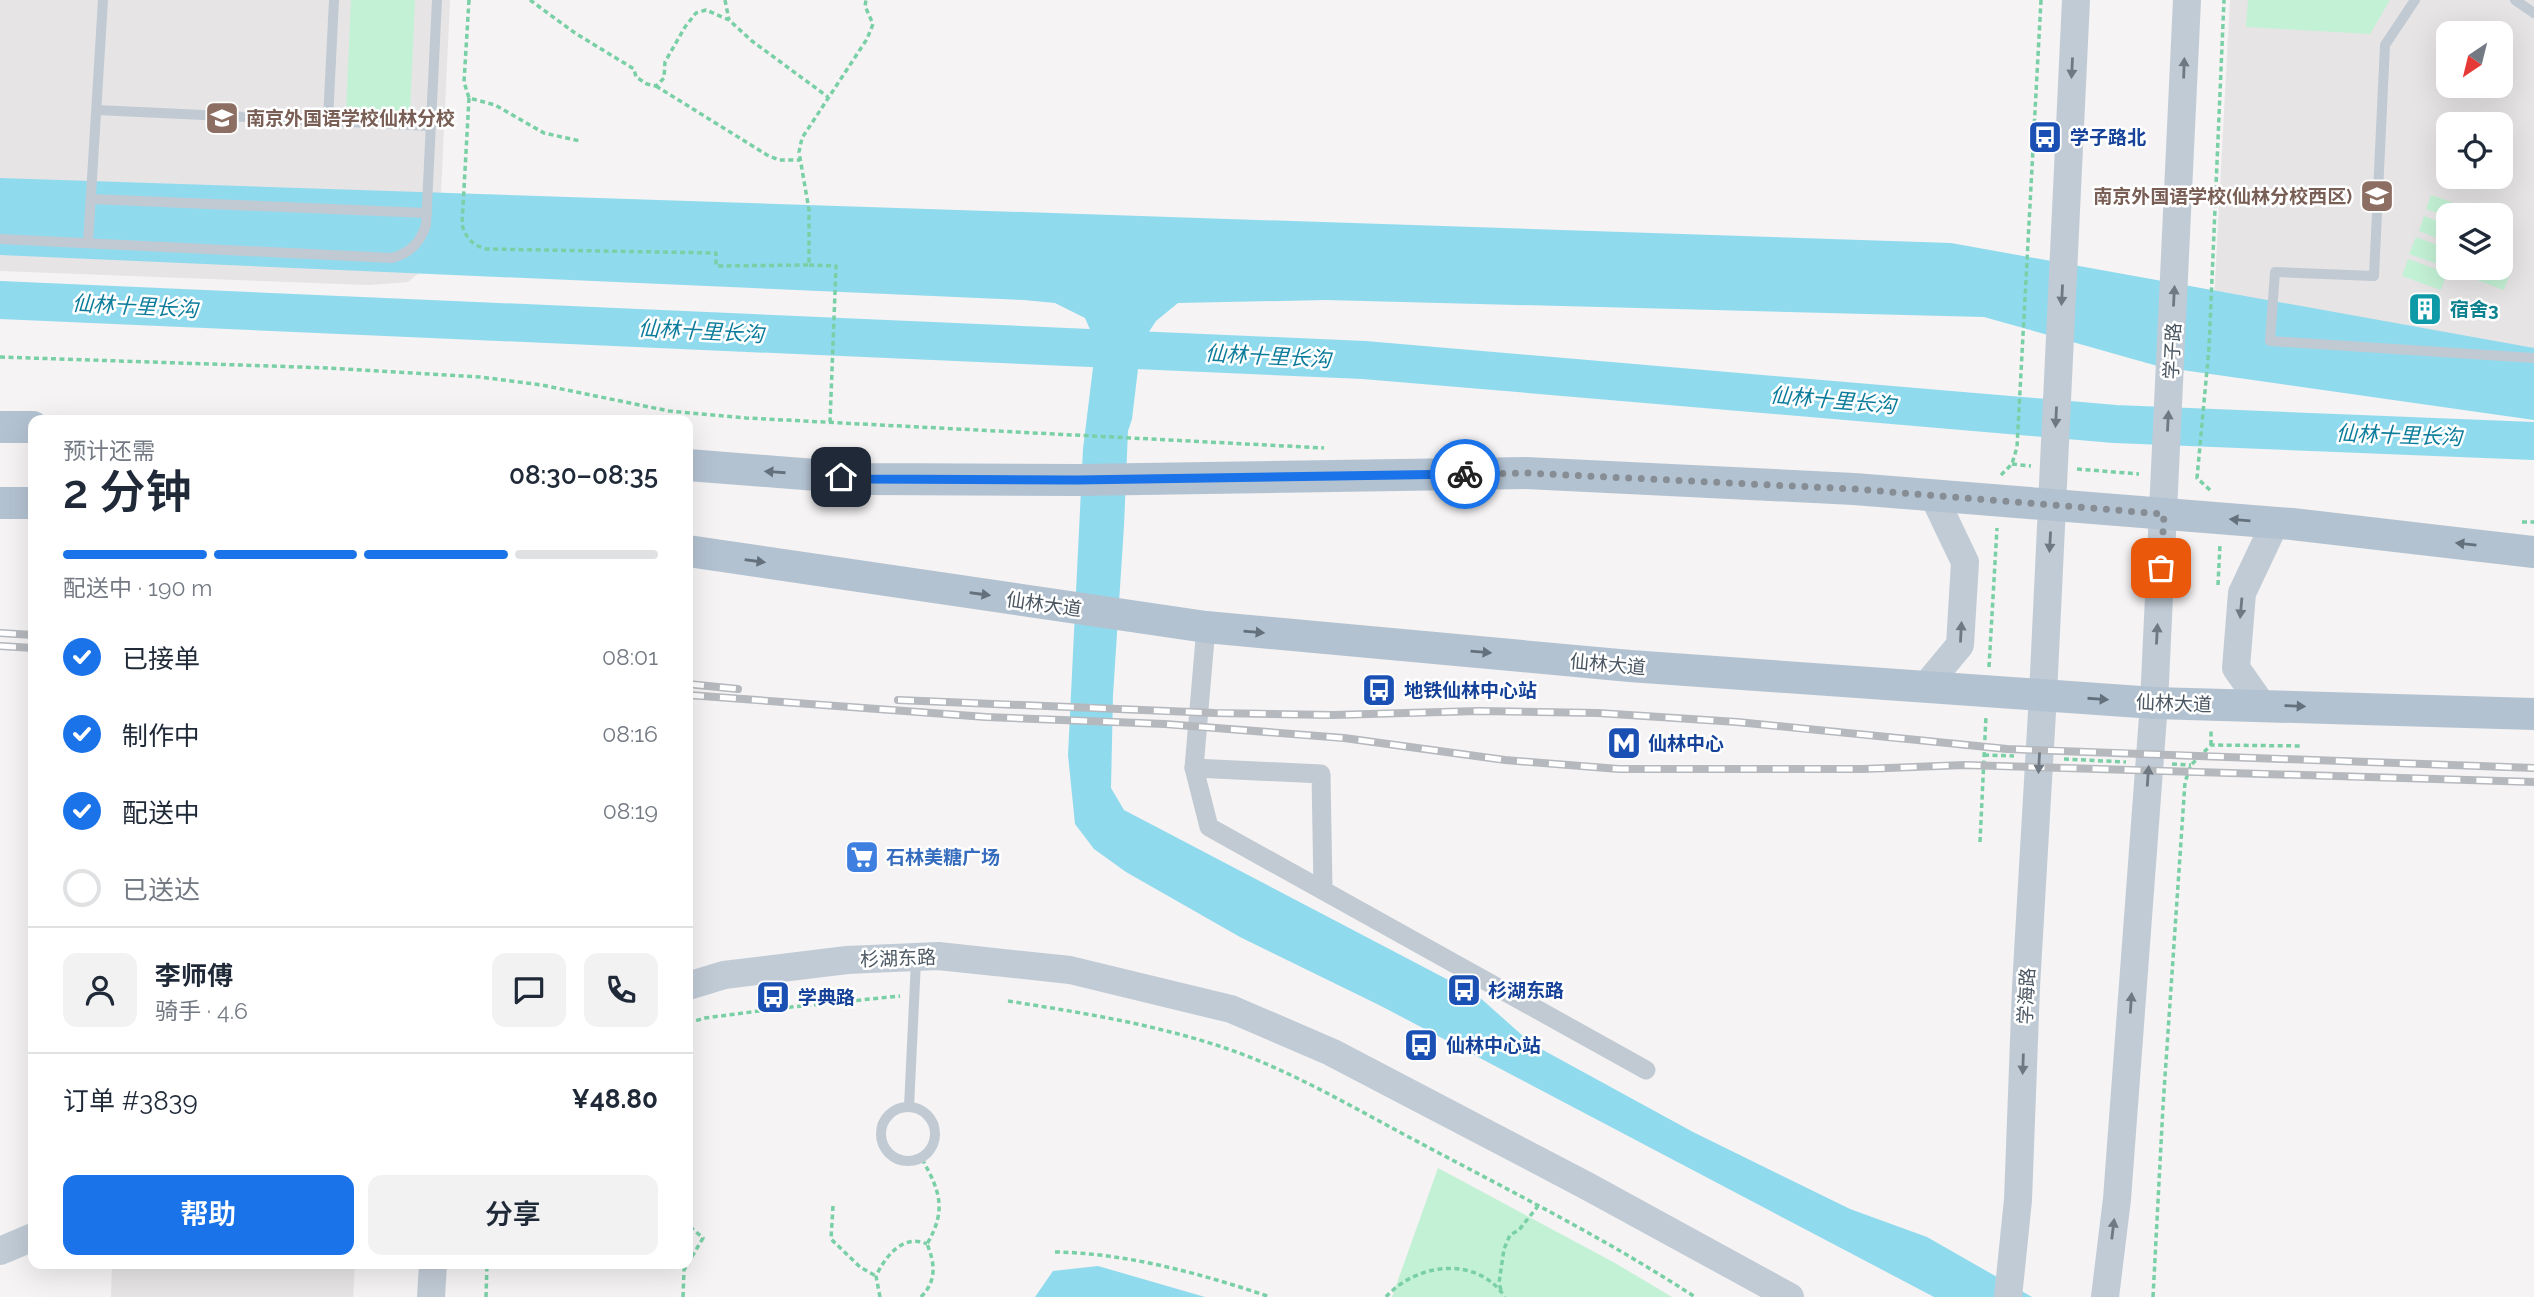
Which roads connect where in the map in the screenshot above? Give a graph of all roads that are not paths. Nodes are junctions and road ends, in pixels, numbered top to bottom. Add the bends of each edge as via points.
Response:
1 (103, 0) edge
2 (334, 0) edge
3 (437, 0) edge
4 (2076, 0) edge
5 (2187, 0) edge
6 (2415, 0) edge
7 (2515, 0) edge
8 (2534, 13) edge
9 (97, 110) junction
10 (328, 120) junction
11 (431, 126) junction
12 (91, 199) junction
13 (427, 213) junction
14 (0, 239) edge
15 (88, 243) junction
16 (2534, 358) edge
17 (0, 427) edge
18 (28, 427) edge
19 (693, 465) edge
20 (1933, 495) junction
21 (0, 503) edge
22 (28, 503) edge
23 (2052, 505) junction
24 (2164, 514) junction
25 (2275, 523) junction
26 (693, 552) edge
27 (2534, 552) edge
28 (1206, 627) junction
29 (1925, 687) junction
30 (2043, 695) junction
31 (2154, 703) junction
32 (2262, 705) junction
33 (2534, 714) edge
34 (1194, 768) junction
35 (1323, 890) junction
36 (916, 957) junction
37 (693, 984) edge
38 (1646, 1070) dead end
39 (908, 1107) junction
40 (28, 1239) edge
41 (0, 1251) edge
42 (433, 1269) edge
43 (432, 1297) edge
44 (1790, 1297) edge
45 (2008, 1297) edge
46 (2105, 1297) edge

1 - 9 lane
2 - 10 lane
3 - 11 lane
4 -> 23 main road
24 -> 5 main road, 学子路
6 - 16 lane via 2385,45 2374,276 2275,272 2270,341
7 - 8 lane
9 - 10 lane
9 - 12 lane
10 - 11 lane
11 - 13 lane
12 - 13 lane
12 - 15 lane
13 - 15 lane via 418,243 392,258
14 - 15 lane
17 - 18 main road
20 -> 19 main road via 1526,473 867,479
20 - 23 main road
29 -> 20 main road via 1960,645 1965,562
21 - 22 main road
23 - 24 main road
23 -> 30 main road
25 -> 24 main road
31 -> 24 main road, 学子路
27 -> 25 main road
25 -> 32 main road via 2242,593 2236,668
26 -> 28 main road, 仙林大道
28 -> 29 main road, 仙林大道 via 1630,666
28 - 34 street
29 - 30 main road, 仙林大道
30 -> 31 main road, 仙林大道
30 -> 45 main road, 学海路 via 2018,1200
31 - 32 main road, 仙林大道
46 -> 31 main road via 2117,1199
32 -> 33 main road, 仙林大道
34 - 35 street via 1209,827
34 - 35 street via 1321,774
35 - 38 street
36 - 37 main road, 杉湖东路 via 724,975
36 - 39 lane
36 - 44 main road, 杉湖东路 via 1070,970 1231,1009 1331,1052
39 - 39 lane via 922,1111 934,1125 929,1153 913,1162 894,1158 882,1143 887,1116
40 - 41 main road
42 - 43 main road

